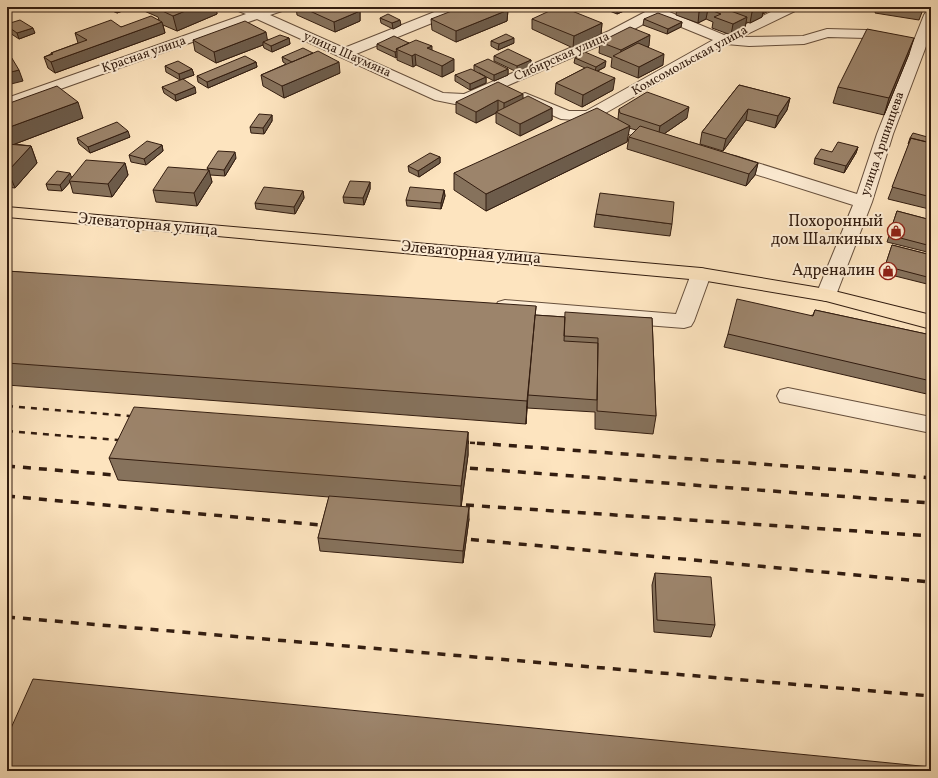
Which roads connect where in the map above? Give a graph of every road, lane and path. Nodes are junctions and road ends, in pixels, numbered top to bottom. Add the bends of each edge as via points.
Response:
1 (241, 7) edge
2 (280, 7) edge
3 (459, 7) edge
4 (792, 7) edge
5 (655, 8) edge
6 (259, 15) junction
7 (931, 15) edge
8 (724, 40) junction
9 (925, 45) edge
10 (345, 53) junction
11 (497, 86) junction
12 (455, 99) joint
13 (7, 102) edge
14 (589, 116) junction
15 (681, 145) edge
16 (711, 154) edge
17 (863, 202) junction
18 (7, 212) edge
19 (701, 274) junction
20 (826, 295) junction
21 (487, 306) edge
22 (931, 322) edge
23 (788, 396) dead end
24 (931, 425) edge

1 - 6 street, улица Шаумяна
2 - 6 street, Красная улица
3 - 10 street
4 - 8 street, Комсомольская улица
5 - 8 street
5 - 11 street, Сибирская улица via 614,34
6 - 10 street, улица Шаумяна
6 - 13 street, Красная улица
7 - 9 street, улица Аршинцева
8 - 9 street via 804,40 827,33 866,34
8 - 14 street, Комсомольская улица
9 - 17 street, улица Аршинцева via 885,134
10 - 12 street, улица Шаумяна via 440,97
11 - 12 street, Сибирская улица via 467,98
11 - 14 street via 567,116
14 - 15 street
16 - 17 street
17 - 20 street, улица Аршинцева
18 - 19 main road, Элеваторная улица
19 - 20 main road, Элеваторная улица
19 - 21 street via 684,321
20 - 22 main road, Элеваторная улица
23 - 24 street

